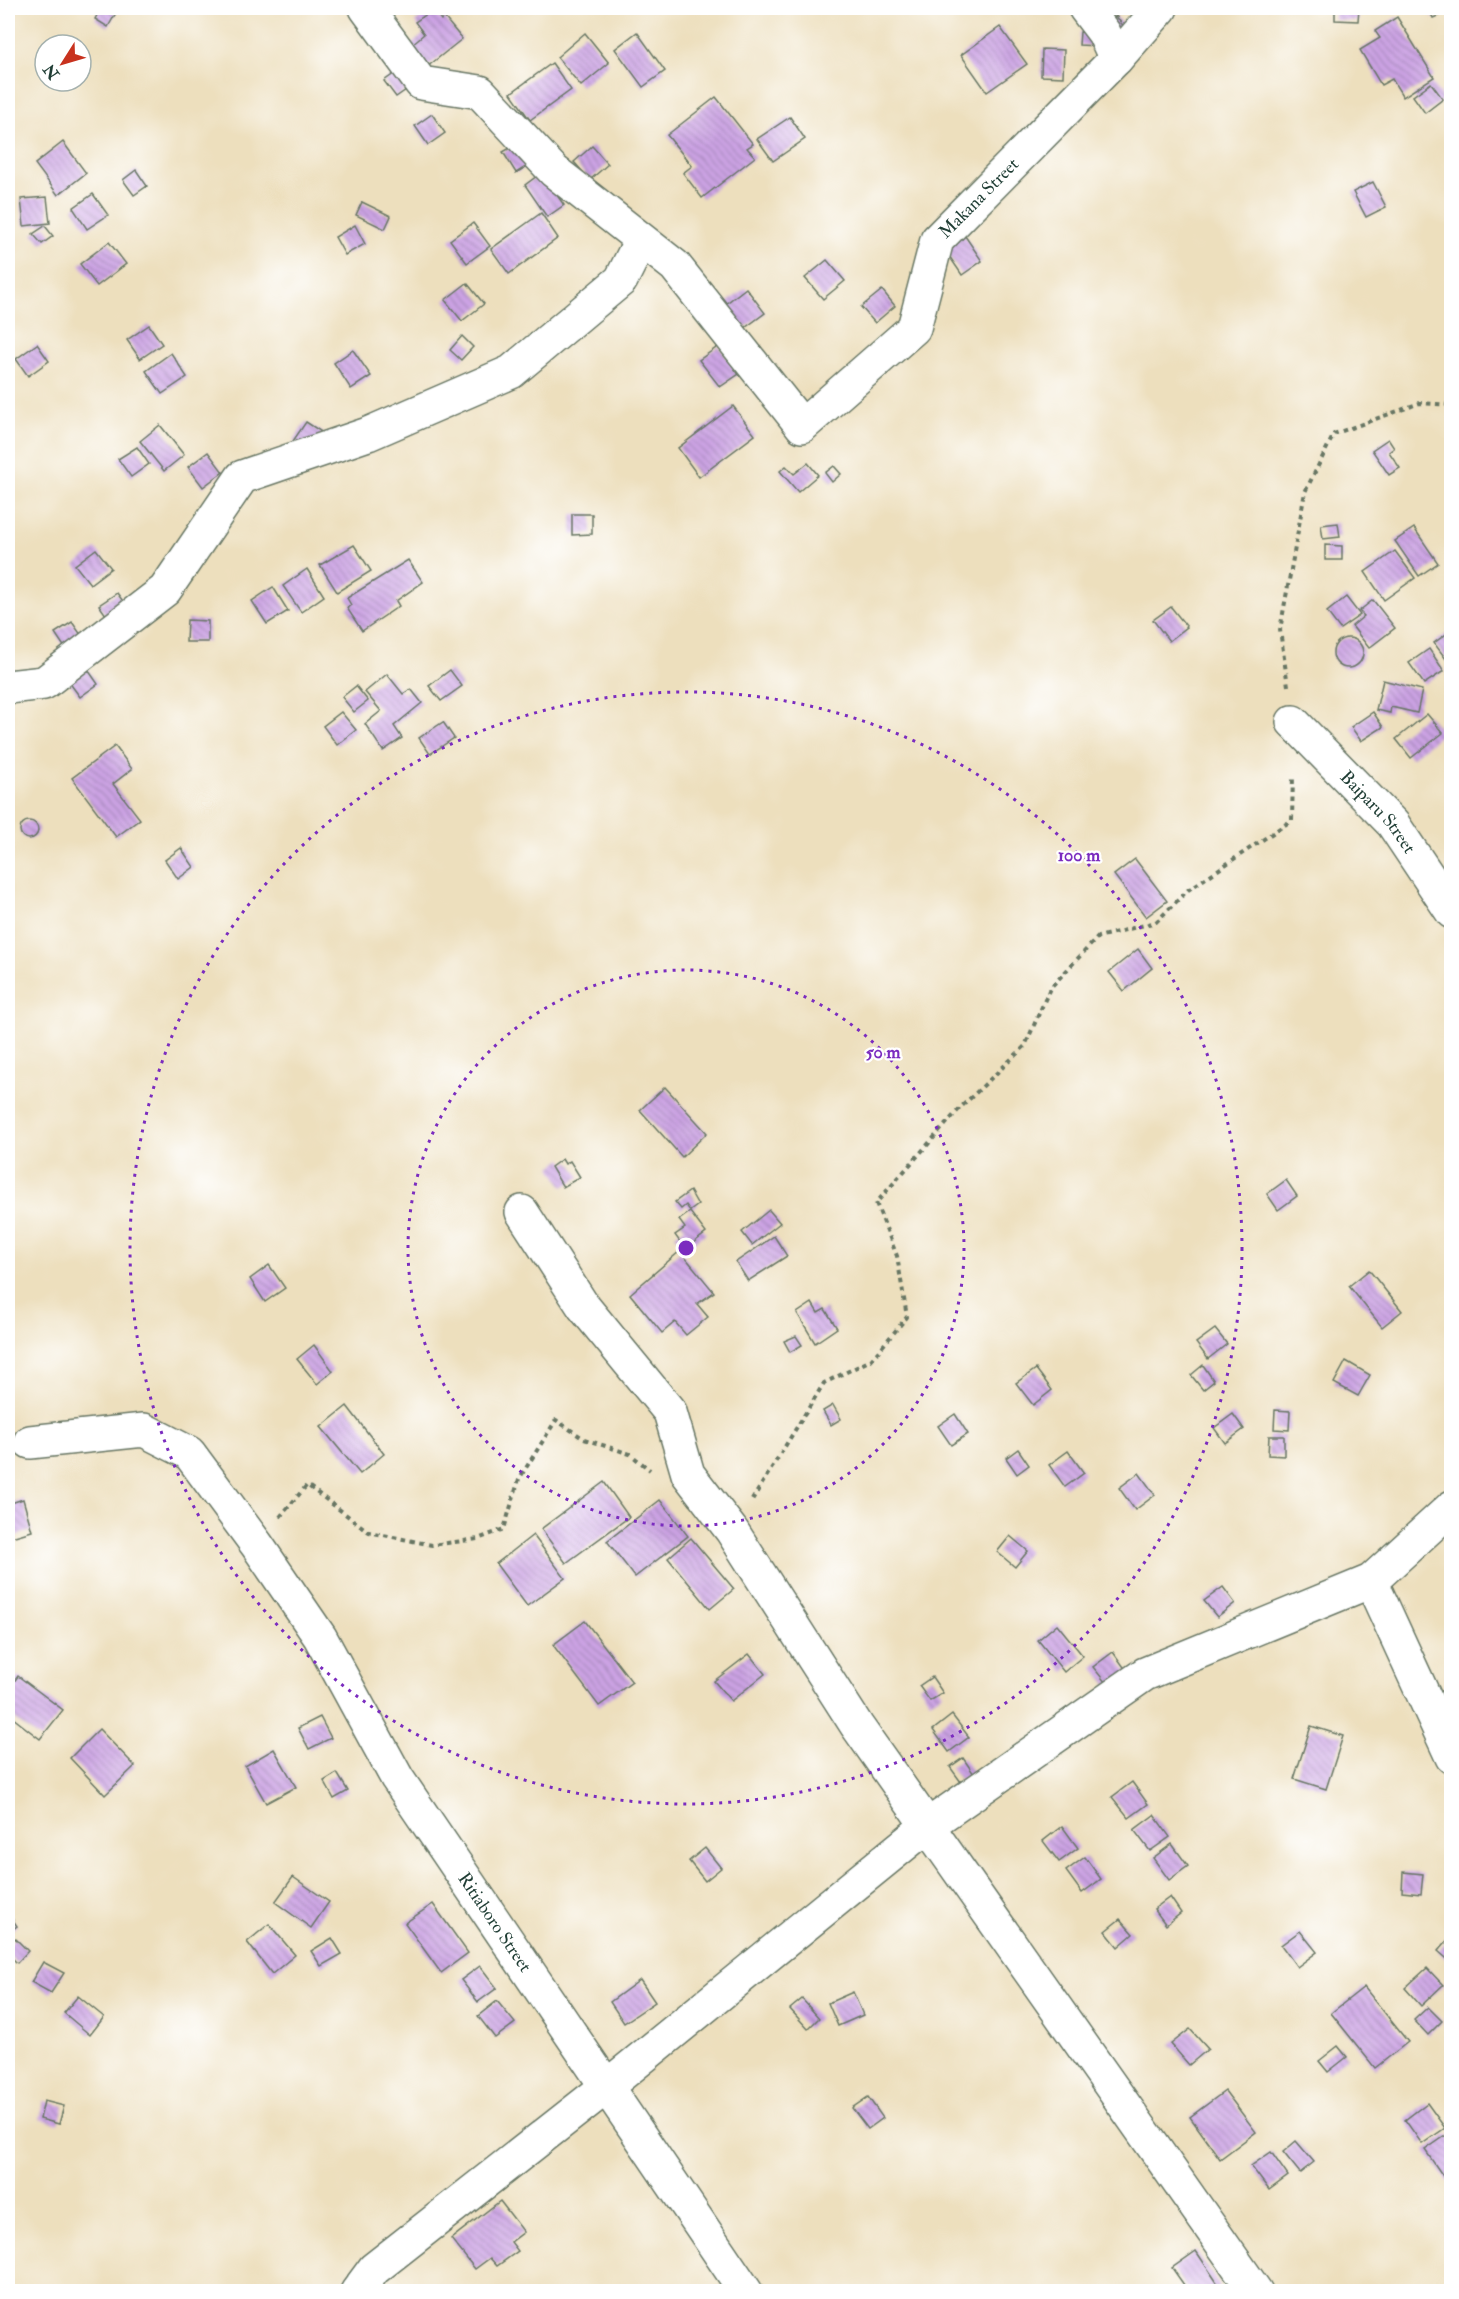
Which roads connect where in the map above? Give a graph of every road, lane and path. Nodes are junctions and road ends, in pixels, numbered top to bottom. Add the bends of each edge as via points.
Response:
1 (366, 8) edge
2 (1085, 8) edge
3 (1161, 8) edge
4 (1116, 59) junction
5 (641, 240) junction
6 (1452, 405) edge
7 (8, 687) edge
8 (1293, 722) junction
9 (1452, 912) edge
10 (522, 1212) dead end
11 (30, 1442) dead end
12 (688, 1474) junction
13 (1452, 1507) edge
14 (732, 1531) junction
15 (257, 1545) junction
16 (1371, 1581) junction
17 (1452, 1757) edge
18 (927, 1826) junction
19 (606, 2086) junction
20 (357, 2292) edge
21 (746, 2292) edge
22 (1256, 2292) edge

1 - 5 street via 421,83 480,92 554,171
2 - 4 street via 1104,33
3 - 4 street, Makana Street
4 - 5 street, Makana Street via 937,240 914,328 802,426 675,267
5 - 7 street via 621,280 511,372 368,434 242,477 165,590 44,683
6 - 8 path via 1420,403 1334,434 1305,492 1280,630
8 - 9 street, Baiparu Street via 1393,824
8 - 14 path via 1292,820 1188,890 1156,922 1098,937 1050,988 1025,1046 961,1107 876,1203 897,1256 907,1317 871,1360 824,1383
10 - 12 street via 583,1306 670,1412
11 - 15 street, Ritiaboro Street via 144,1430 189,1453
12 - 14 street
12 - 15 path via 646,1470 630,1454 584,1439 556,1420 519,1479 504,1529 478,1539 432,1545 369,1532 307,1485
13 - 16 street
14 - 18 street via 857,1726
15 - 19 street, Ritiaboro Street via 320,1637 397,1778
16 - 17 street
16 - 18 street via 1145,1674
18 - 19 street
18 - 22 street
19 - 20 street via 374,2270
19 - 21 street, Ritiaboro Street

